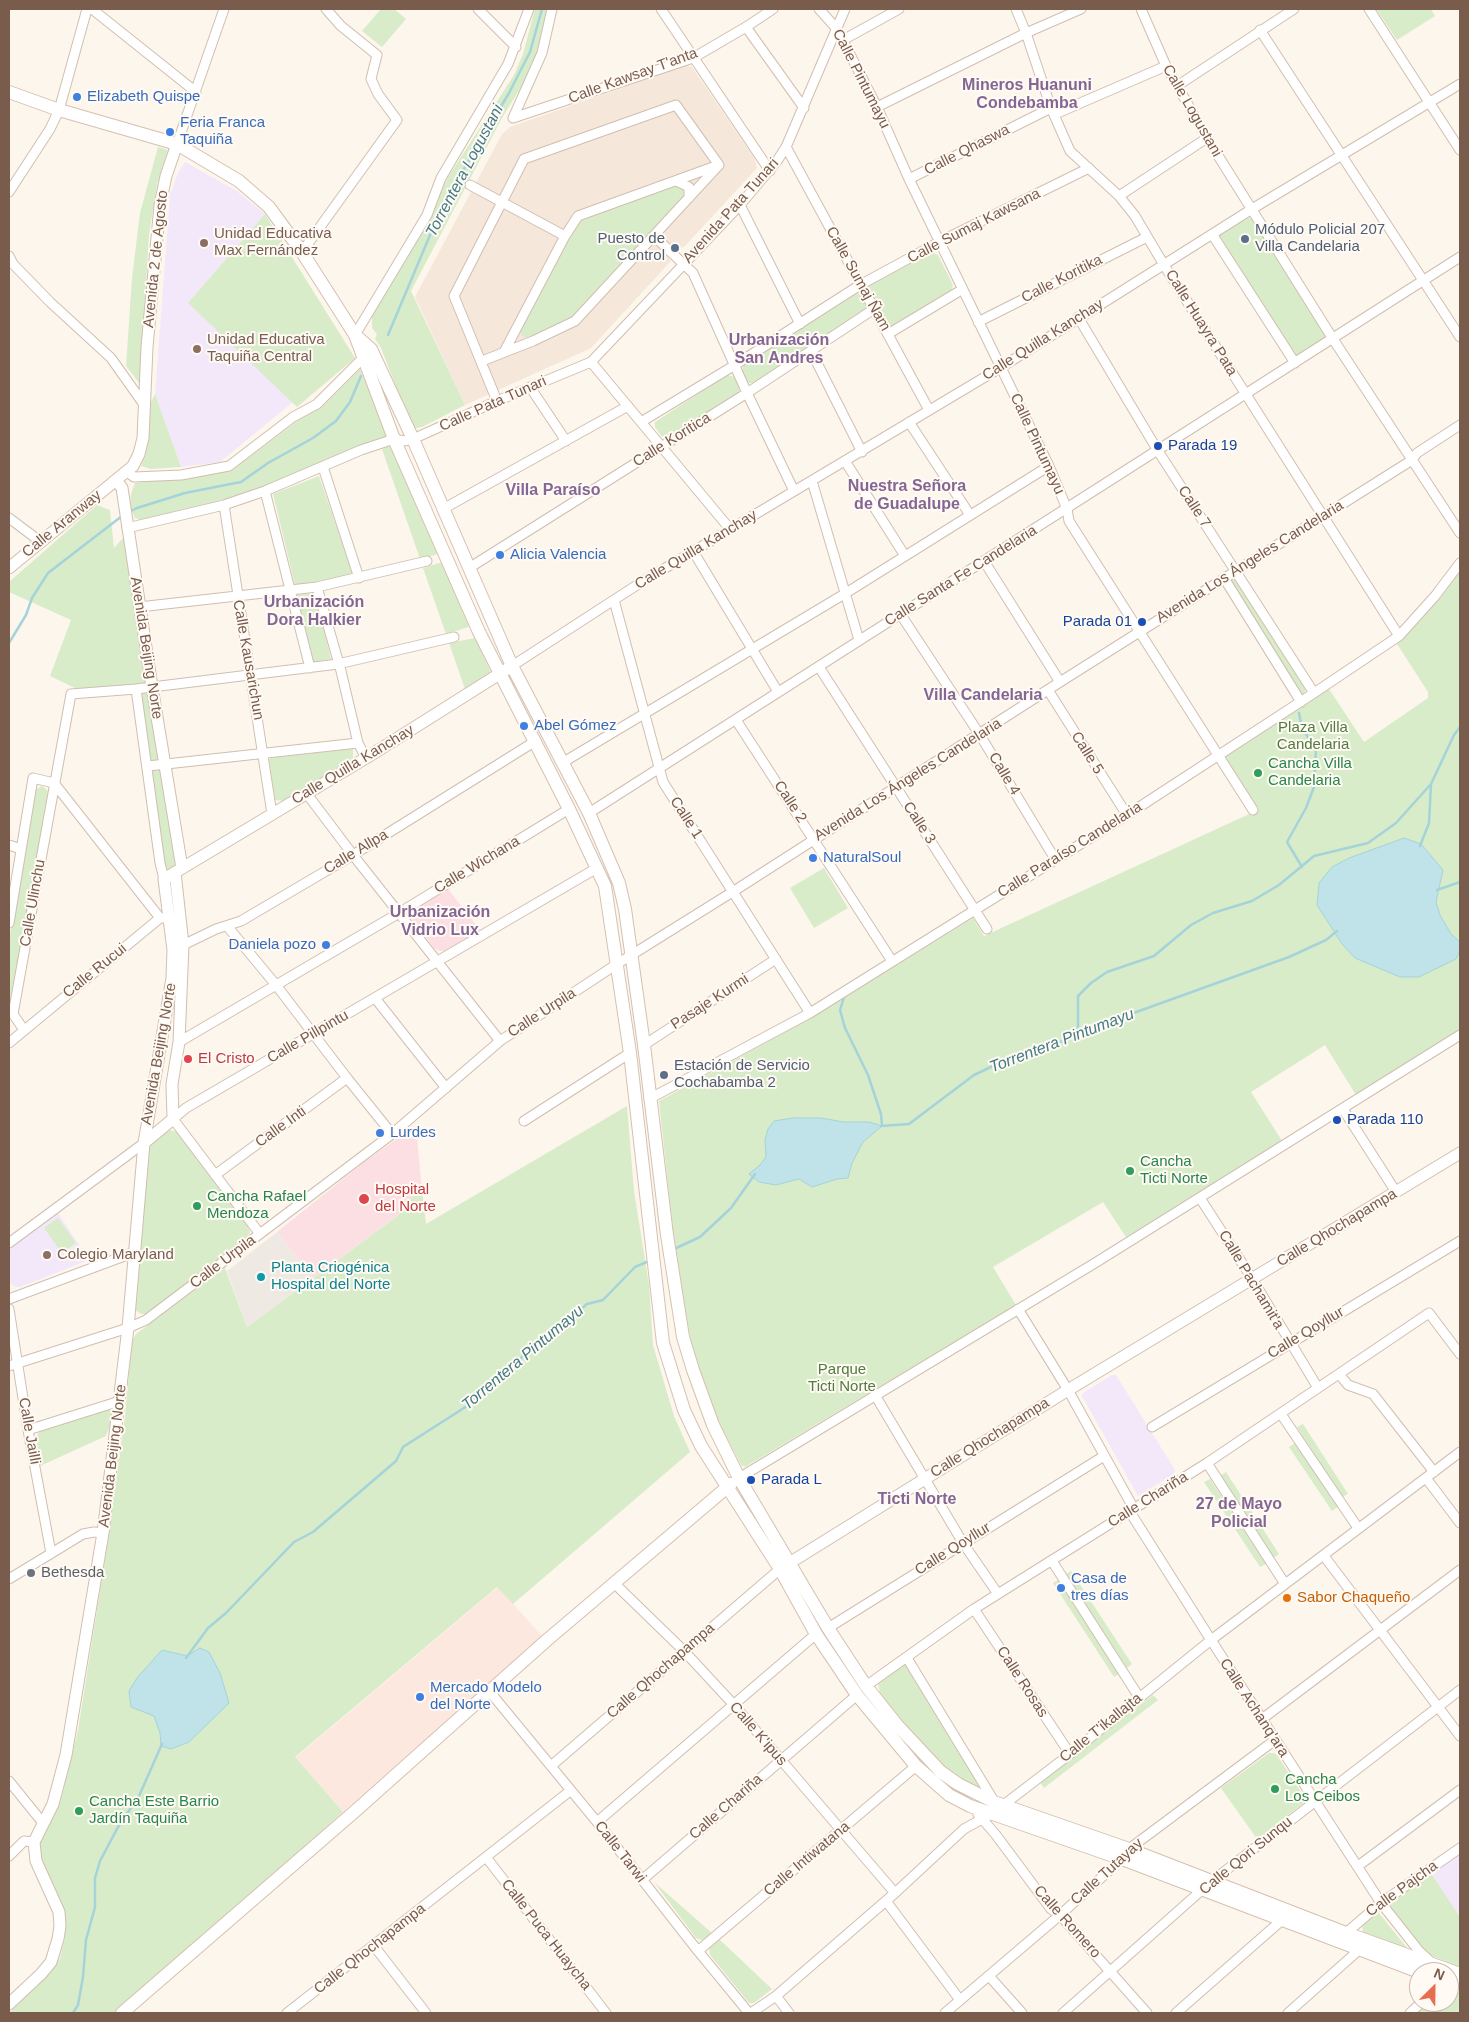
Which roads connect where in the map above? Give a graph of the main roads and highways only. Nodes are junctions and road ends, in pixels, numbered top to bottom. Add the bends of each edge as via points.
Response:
1 (9, 92) edge
2 (367, 354) junction
3 (740, 1478) junction
4 (726, 1487) junction
5 (785, 1566) junction
6 (993, 1810) junction
7 (1126, 1854) junction
8 (1418, 1962) edge
9 (1409, 1968) edge
10 (122, 2013) edge

1 - 2 main road via 58,110 177,144 239,181 269,206
2 - 3 main road via 413,439 512,666 589,813 619,883 683,1337 713,1425
2 - 4 main road via 394,439 479,632 569,810 606,893 630,1053 662,1343 684,1410
3 - 4 main road
3 - 5 main road
4 - 5 main road
4 - 10 main road
5 - 6 main road via 866,1686 897,1725 941,1772
5 - 6 main road via 816,1634 857,1695 916,1766 949,1795 970,1806
6 - 7 main road
7 - 8 main road via 1212,1881
7 - 9 main road via 1202,1891

